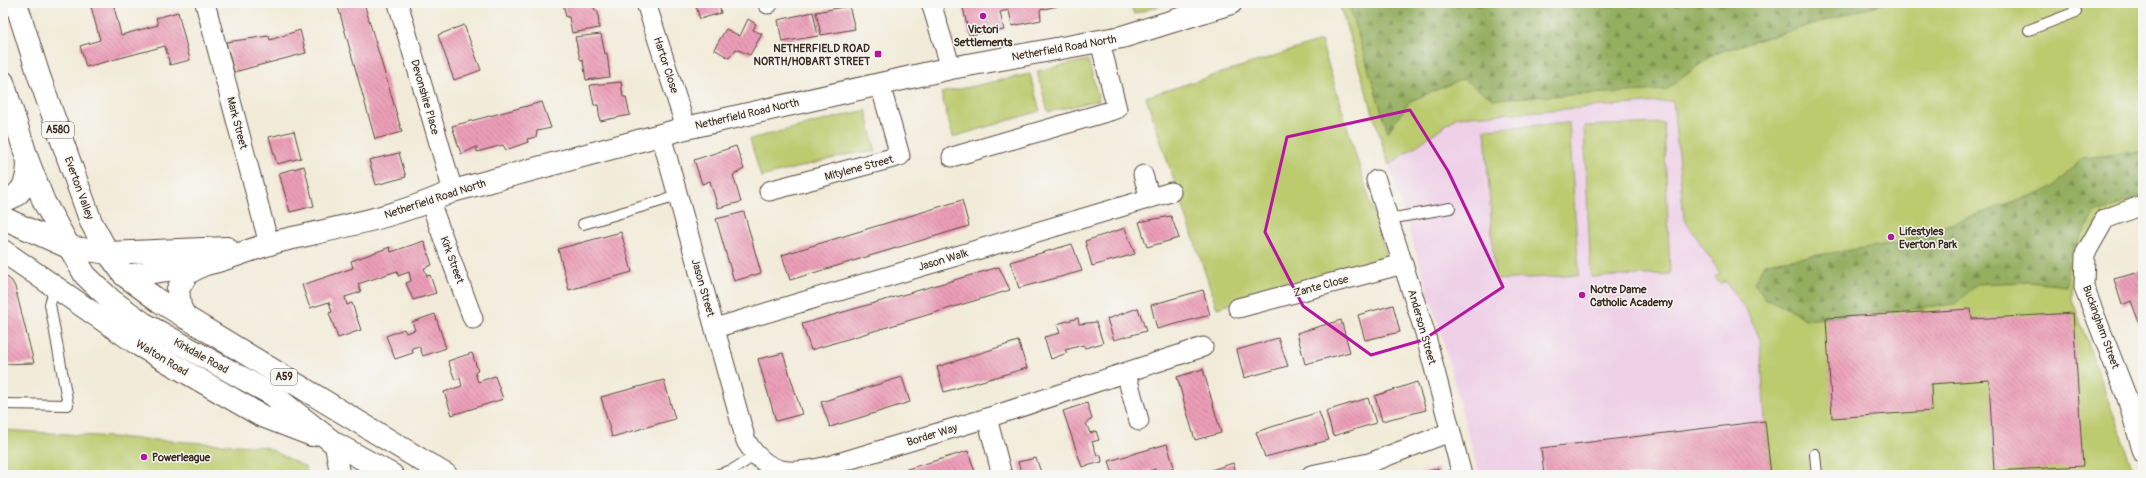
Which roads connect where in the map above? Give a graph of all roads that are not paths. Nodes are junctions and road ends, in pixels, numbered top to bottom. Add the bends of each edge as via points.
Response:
1 (16, 3) edge
2 (205, 3) edge
3 (398, 3) edge
4 (646, 3) edge
5 (932, 3) edge
6 (1231, 3) edge
7 (2073, 3) edge
8 (2029, 30) dead end
9 (1100, 42) junction
10 (951, 68) junction
11 (3, 82) edge
12 (880, 84) junction
13 (686, 128) junction
14 (661, 134) junction
15 (952, 156) dead end
16 (28, 160) junction
17 (1142, 175) dead end
18 (1376, 180) dead end
19 (453, 191) junction
20 (769, 191) dead end
21 (1171, 192) dead end
22 (678, 196) junction
23 (1150, 198) junction
24 (3, 200) edge
25 (430, 202) junction
26 (2143, 205) edge
27 (1450, 208) dead end
28 (3, 218) edge
29 (1389, 219) junction
30 (583, 224) dead end
31 (269, 244) junction
32 (68, 248) junction
33 (3, 250) edge
34 (108, 253) junction
35 (206, 264) junction
36 (1403, 264) junction
37 (27, 267) junction
38 (85, 275) junction
39 (125, 276) junction
40 (54, 287) junction
41 (1238, 308) dead end
42 (186, 318) junction
43 (473, 319) dead end
44 (714, 328) junction
45 (1203, 347) dead end
46 (1126, 373) junction
47 (3, 404) edge
48 (2137, 409) edge
49 (987, 418) junction
50 (1139, 421) dead end
51 (1450, 432) junction
52 (334, 444) junction
53 (751, 448) junction
54 (2143, 453) edge
55 (1816, 454) dead end
56 (1371, 469) edge
57 (340, 475) edge
58 (392, 475) edge
59 (446, 475) edge
60 (716, 475) edge
61 (1002, 475) edge
62 (1311, 475) edge
63 (1462, 475) edge
64 (1817, 475) edge

1 - 34 main road, Everton Valley / A580 via 83,203
2 - 31 street, Mark Street
3 - 19 street, Devonshire Place
4 - 13 street, Hartor Close
5 - 10 street
6 - 9 main road, Netherfield Road North
7 - 8 lane via 2076,12
9 - 10 main road, Netherfield Road North
9 - 15 street via 1117,109
10 - 12 main road, Netherfield Road North
11 - 16 main road
12 - 13 main road, Netherfield Road North
12 - 20 street, Mitylene Street via 900,156
13 - 14 main road, Netherfield Road North
14 - 19 main road, Netherfield Road North
14 - 22 street, Jason Street
16 - 24 main road via 27,179 23,188 11,199
16 - 32 main road, Kirkdale Road / A59 via 44,202
17 - 23 street
18 - 29 street, Anderson Street
19 - 25 main road, Netherfield Road North
21 - 23 street, Jason Walk
22 - 30 lane
22 - 44 street, Jason Street
23 - 44 street, Jason Walk
25 - 31 main road, Netherfield Road North
25 - 43 street, Kirk Street
26 - 48 street, Buckingham Street via 2105,219 2085,254 2084,287
27 - 29 lane
28 - 32 main road
29 - 36 street, Anderson Street
31 - 34 main road, Netherfield Road North
31 - 35 main road, Netherfield Road North
32 - 34 main road
32 - 38 main road, Kirkdale Road / A59
33 - 37 main road, Walton Road / A59
34 - 39 main road, Everton Valley / A580
35 - 39 main road, Netherfield Road North
35 - 42 main road, Netherfield Road North via 188,273 178,289 179,302
36 - 41 street, Zante Close
36 - 51 street, Anderson Street via 1425,333
37 - 38 main road, Netherfield Road North
37 - 40 main road, Walton Road / A59
38 - 39 main road, Netherfield Road North
38 - 52 main road, Kirkdale Road / A59 via 111,300 143,323 273,395
39 - 42 main road, A59
40 - 47 lane via 50,304 68,405
40 - 52 main road, Walton Road / A59 via 139,345 260,415
42 - 59 main road, A59
44 - 53 street, Jason Street
45 - 46 street, Border Way
46 - 49 street, Border Way
46 - 50 street
48 - 54 street, Buckingham Street
49 - 53 street, Border Way via 804,472 778,470
49 - 61 street
51 - 56 street
51 - 63 street, Anderson Street
52 - 57 street
52 - 58 main road, Kirkdale Road / A59
53 - 60 lane via 732,470
55 - 64 lane
56 - 62 street

